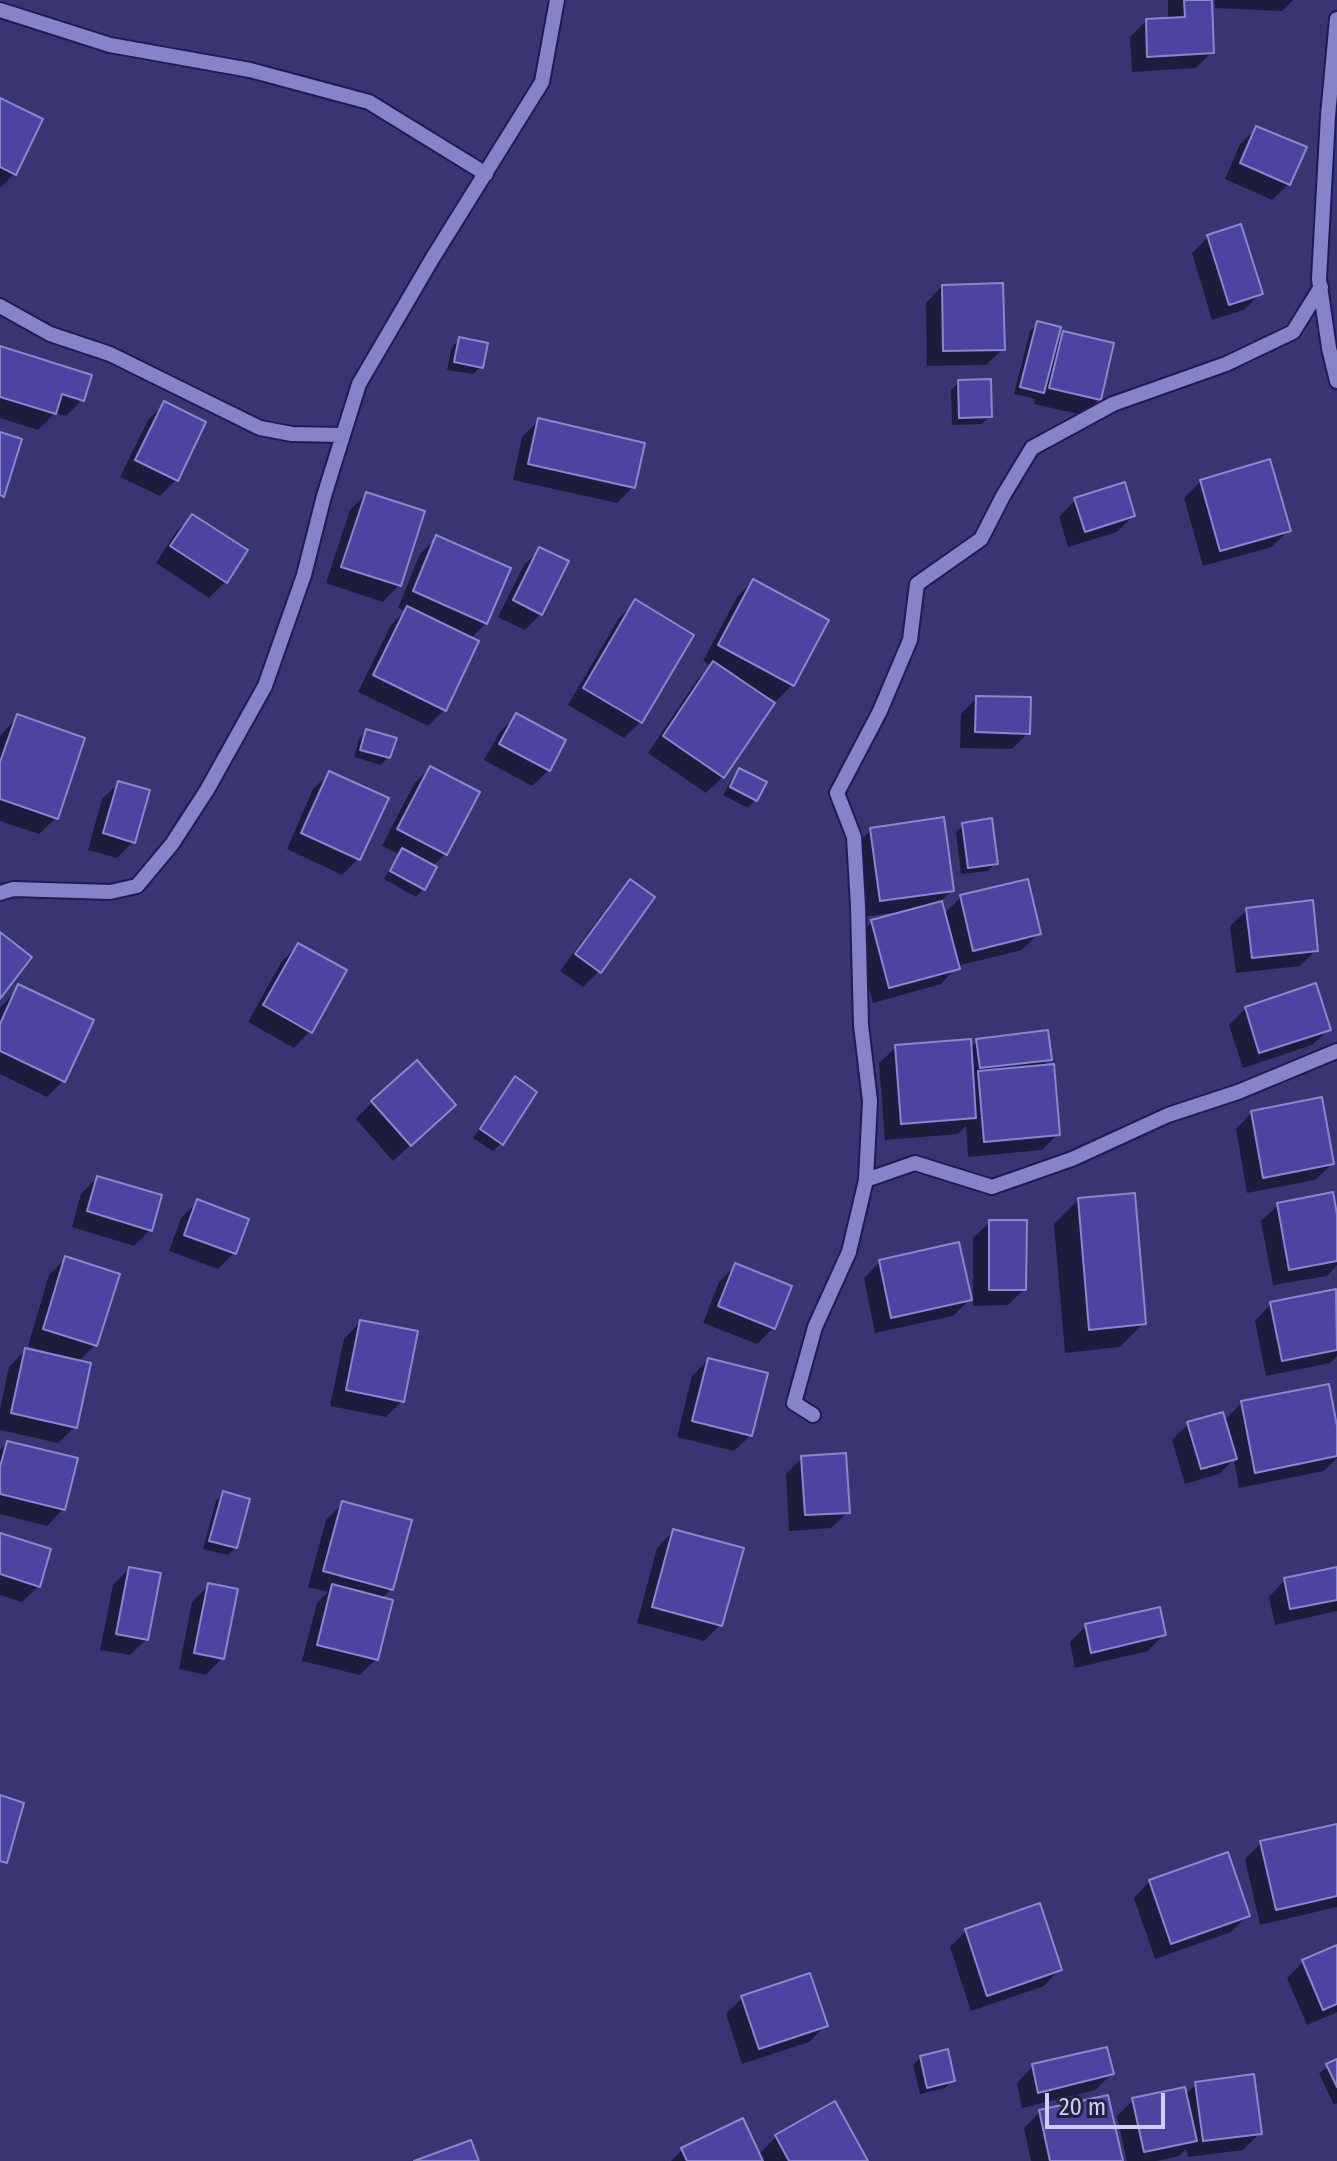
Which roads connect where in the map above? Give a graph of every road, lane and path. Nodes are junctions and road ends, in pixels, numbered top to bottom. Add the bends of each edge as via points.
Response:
1 (557, 0) edge
2 (0, 10) edge
3 (1337, 19) edge
4 (486, 174) junction
5 (1321, 287) junction
6 (0, 306) edge
7 (1337, 381) edge
8 (343, 435) junction
9 (0, 893) edge
10 (1337, 1051) edge
11 (866, 1180) junction
12 (813, 1415) dead end

1 - 4 street via 542,82
2 - 4 street via 110,45 250,70 369,102
3 - 5 street
4 - 8 street via 359,384
5 - 7 street
5 - 11 street via 1293,332 1226,364 1113,404 1032,448 981,539 917,584 910,640 837,793 854,837 861,1025 870,1101
6 - 8 street via 50,334 110,354 260,428
8 - 9 street via 304,575 265,686 172,844 137,886 110,892
10 - 11 street via 992,1187 915,1163
11 - 12 street via 849,1252 815,1327 794,1403

